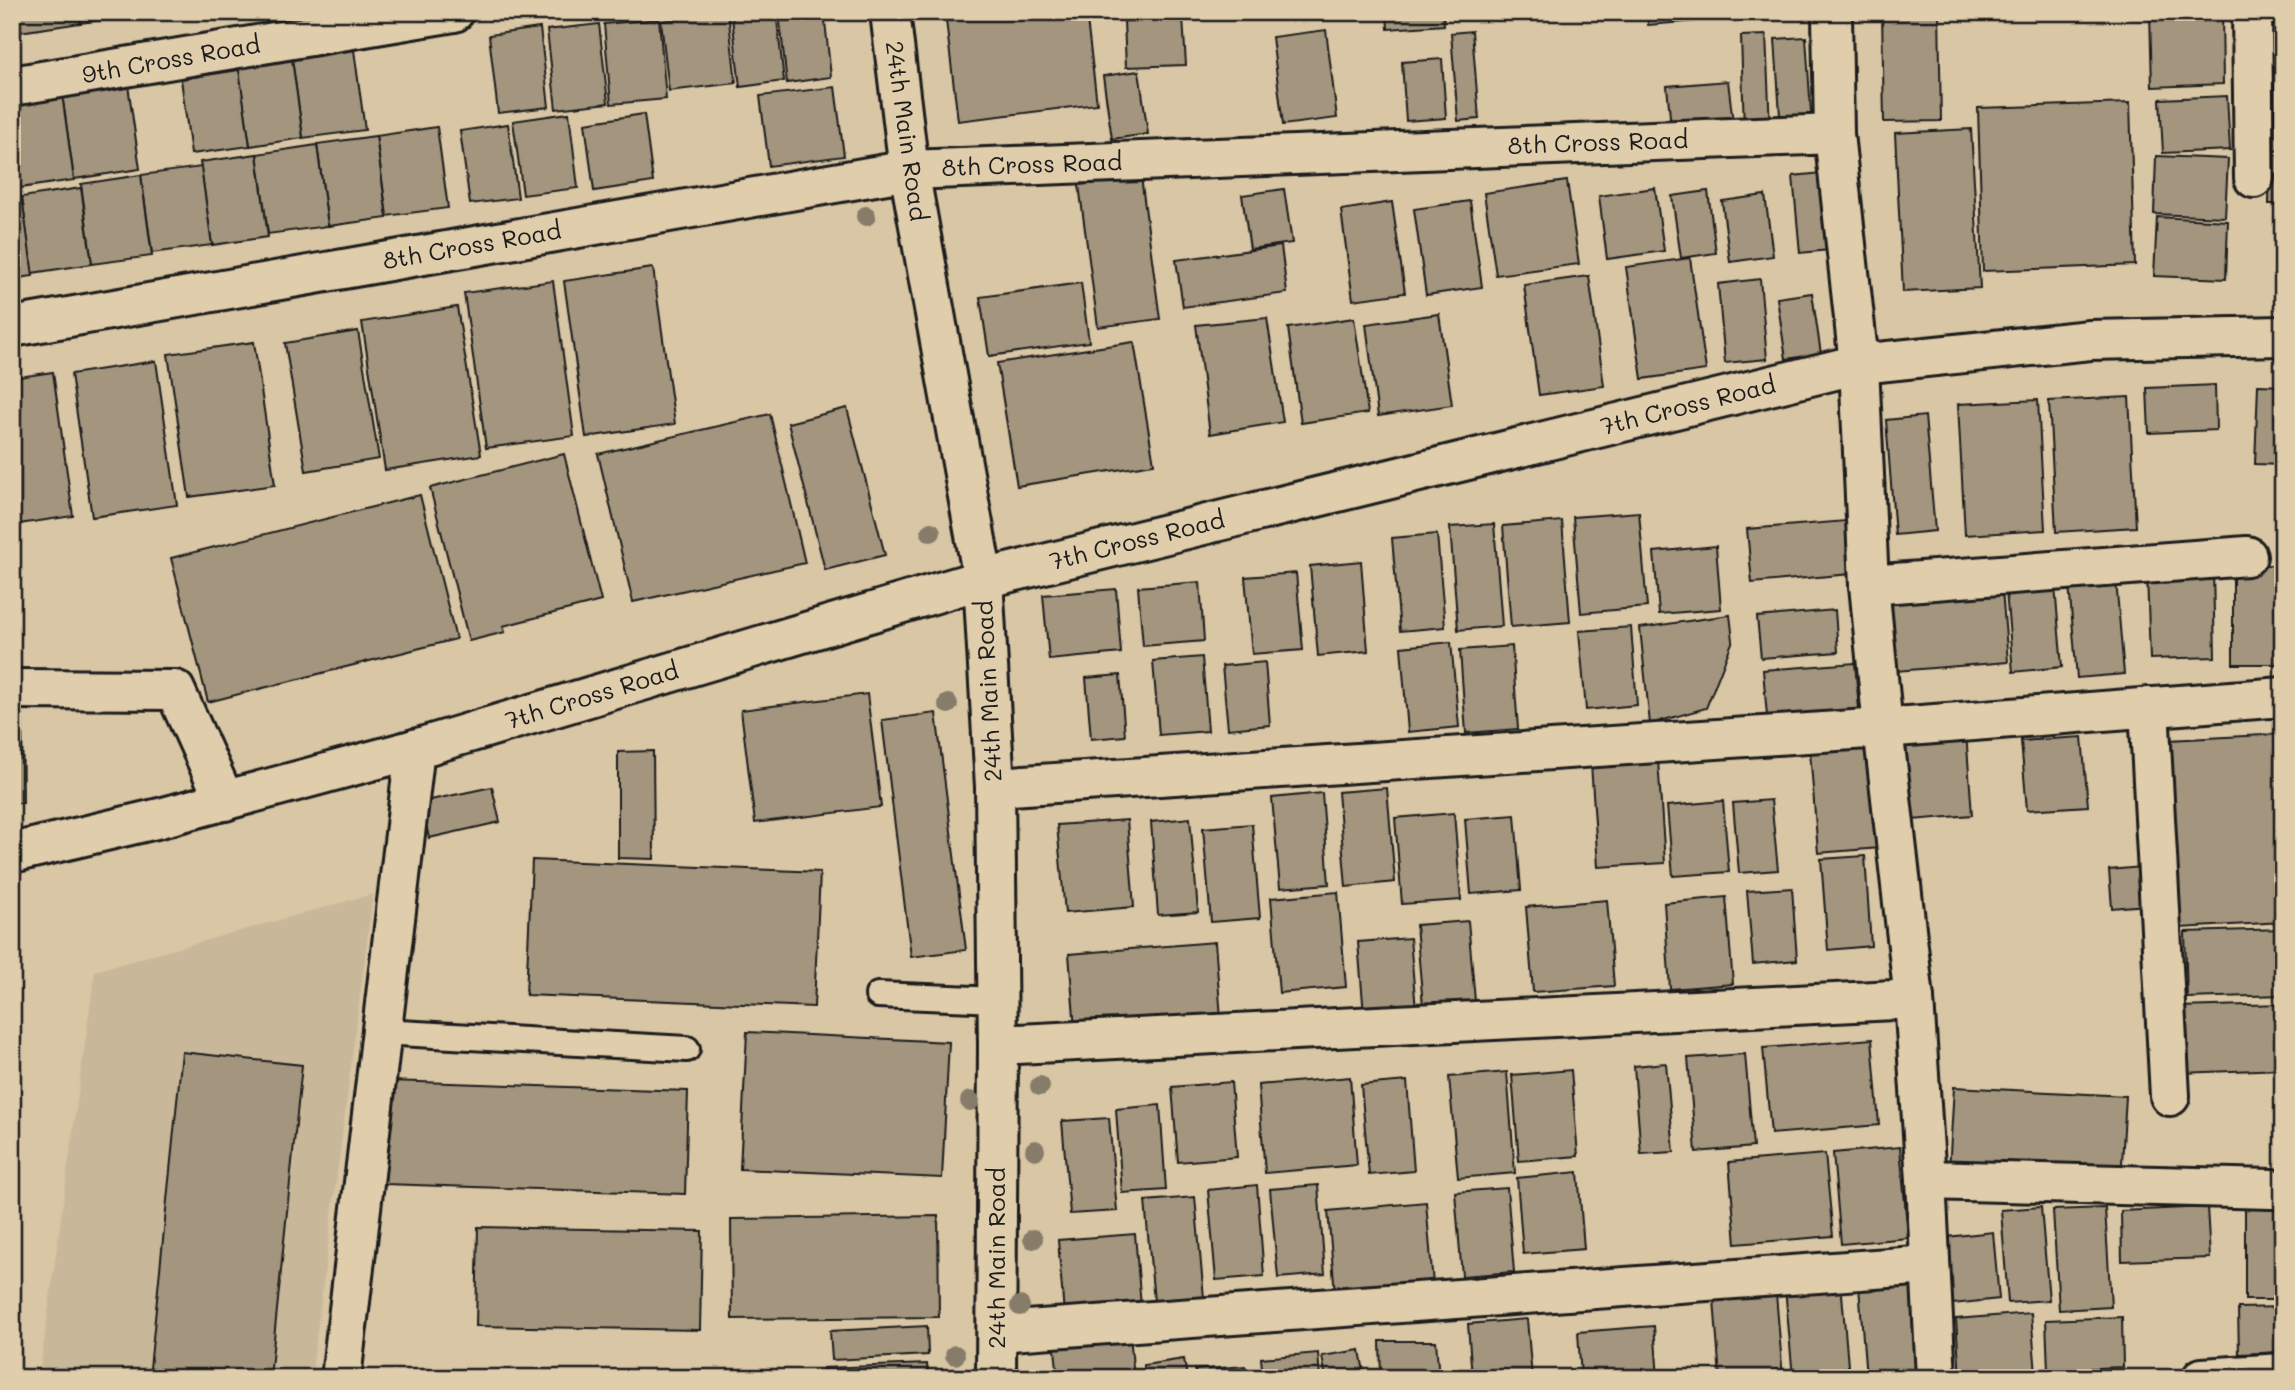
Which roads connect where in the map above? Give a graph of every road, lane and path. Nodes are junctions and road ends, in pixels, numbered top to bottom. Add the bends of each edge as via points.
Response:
1 (454, 12) edge
2 (890, 12) edge
3 (2252, 12) edge
4 (1832, 14) edge
5 (12, 86) edge
6 (1834, 134) junction
7 (909, 170) junction
8 (2254, 178) dead end
9 (12, 327) edge
10 (2283, 336) edge
11 (1859, 364) junction
12 (2246, 556) dead end
13 (982, 579) junction
14 (1869, 585) junction
15 (12, 689) edge
16 (2283, 697) edge
17 (2149, 707) junction
18 (1883, 728) junction
19 (415, 749) junction
20 (995, 787) junction
21 (225, 801) junction
22 (12, 853) edge
23 (878, 995) dead end
24 (1914, 999) junction
25 (998, 1000) junction
26 (382, 1032) junction
27 (998, 1045) junction
28 (687, 1049) dead end
29 (2170, 1096) dead end
30 (1926, 1180) junction
31 (2272, 1189) dead end
32 (1930, 1265) junction
33 (998, 1332) junction
34 (2283, 1373) edge
35 (341, 1378) edge
36 (996, 1378) edge
37 (1936, 1378) edge
38 (2202, 1378) edge

1 - 5 street, 9th Cross Road
2 - 7 street, 24th Main Road
3 - 8 street
4 - 6 street
6 - 7 street, 8th Cross Road
6 - 11 street
7 - 9 street, 8th Cross Road
7 - 13 street, 24th Main Road
10 - 11 street, 7th Cross Road via 2090,340
11 - 13 street, 7th Cross Road
11 - 14 street
12 - 14 street
13 - 19 street, 7th Cross Road
13 - 20 street, 24th Main Road
14 - 18 street
15 - 21 street via 175,690
16 - 17 street
17 - 18 street
17 - 29 street
18 - 20 street
18 - 24 street
19 - 21 street, 7th Cross Road
19 - 26 street
20 - 25 street, 24th Main Road
21 - 22 street, 7th Cross Road
23 - 25 lane
24 - 27 street
24 - 30 street
25 - 27 street, 24th Main Road
26 - 28 lane
26 - 35 street
27 - 33 street, 24th Main Road
30 - 31 street
30 - 32 street
32 - 33 street
32 - 37 street
33 - 36 street, 24th Main Road
34 - 38 street

